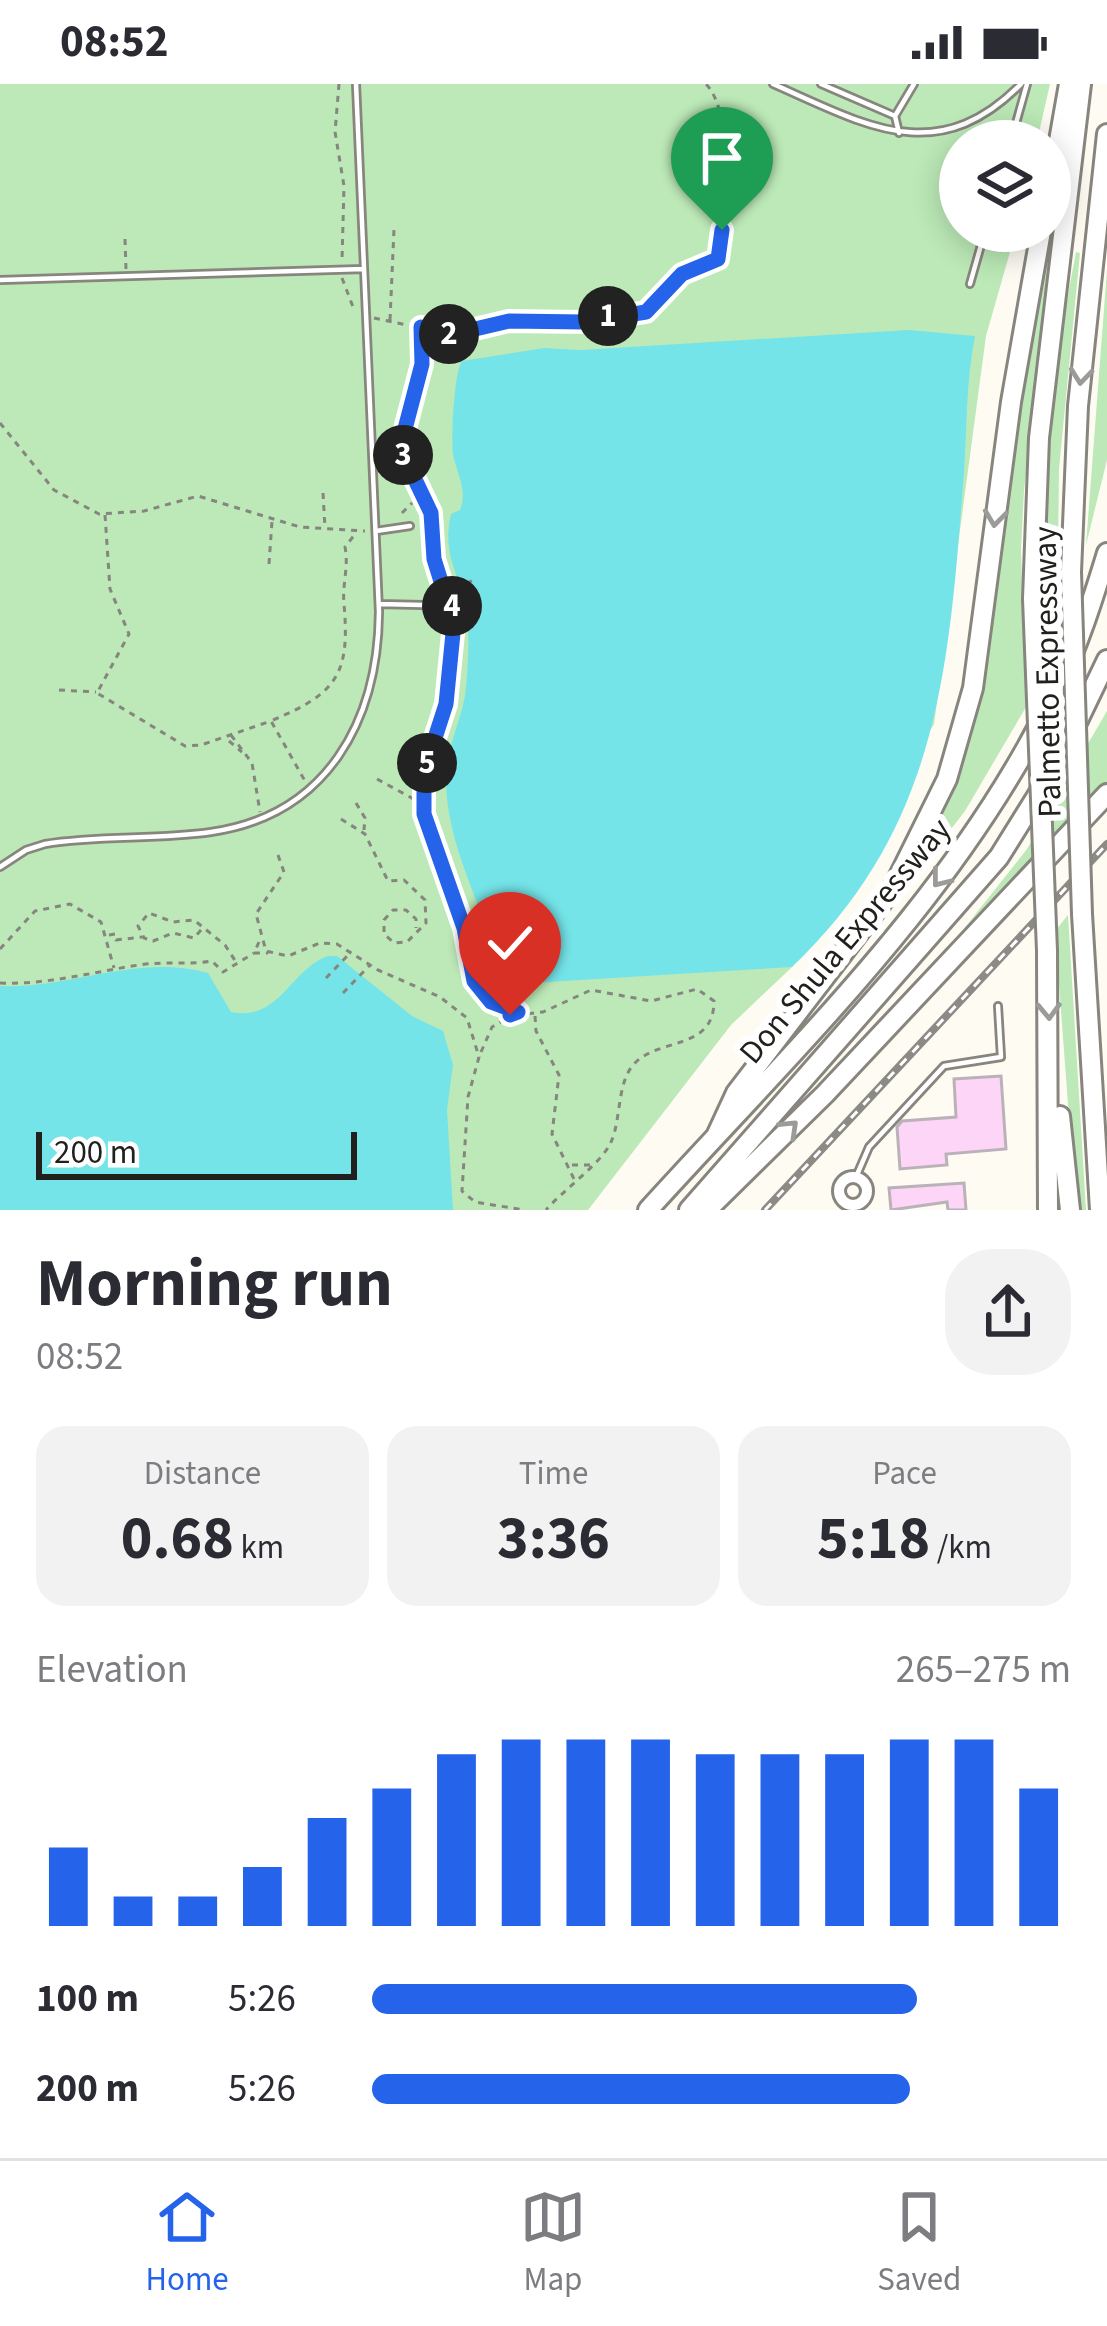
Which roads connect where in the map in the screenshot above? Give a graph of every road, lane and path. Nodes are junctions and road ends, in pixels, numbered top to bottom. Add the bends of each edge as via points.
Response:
1 (339, 84) edge
2 (356, 84) edge
3 (706, 84) edge
4 (773, 84) edge
5 (821, 84) edge
6 (914, 84) edge
7 (1024, 84) edge
8 (1069, 84) edge
9 (1081, 84) edge
10 (339, 93) junction
11 (350, 93) dead end
12 (895, 116) junction
13 (1016, 120) edge
14 (1063, 120) edge
15 (898, 133) junction
16 (1107, 134) edge
17 (394, 229) dead end
18 (125, 239) dead end
19 (979, 252) edge
20 (1038, 252) edge
21 (342, 263) dead end
22 (364, 269) junction
23 (126, 270) dead end
24 (342, 277) dead end
25 (0, 280) edge
26 (970, 284) dead end
27 (353, 307) dead end
28 (373, 318) dead end
29 (389, 322) junction
30 (421, 327) junction
31 (0, 423) edge
32 (414, 453) dead end
33 (408, 466) junction
34 (420, 487) junction
35 (323, 493) dead end
36 (414, 502) junction
37 (428, 506) junction
38 (402, 513) dead end
39 (105, 514) junction
40 (272, 519) junction
41 (410, 526) dead end
42 (325, 530) junction
43 (357, 531) junction
44 (376, 531) junction
45 (1107, 553) edge
46 (269, 564) dead end
47 (472, 581) dead end
48 (446, 589) junction
49 (379, 604) junction
50 (422, 604) dead end
51 (1107, 660) edge
52 (59, 690) dead end
53 (97, 693) junction
54 (271, 721) junction
55 (232, 740) junction
56 (242, 752) dead end
57 (377, 779) dead end
58 (306, 782) dead end
59 (1107, 794) edge
60 (356, 803) dead end
61 (422, 803) junction
62 (259, 810) dead end
63 (341, 819) dead end
64 (363, 832) junction
65 (278, 855) dead end
66 (0, 867) edge
67 (416, 928) junction
68 (201, 930) junction
69 (107, 935) junction
70 (143, 937) junction
71 (260, 940) junction
72 (0, 949) edge
73 (350, 952) junction
74 (254, 953) junction
75 (268, 953) junction
76 (237, 964) junction
77 (369, 965) junction
78 (114, 970) junction
79 (326, 978) dead end
80 (0, 983) edge
81 (343, 993) dead end
82 (998, 1006) dead end
83 (518, 1012) junction
84 (536, 1014) junction
85 (479, 1057) junction
86 (1050, 1071) junction
87 (717, 1133) junction
88 (571, 1164) junction
89 (593, 1165) junction
90 (856, 1177) junction
91 (574, 1180) junction
92 (857, 1207) edge
93 (524, 1210) edge
94 (546, 1210) edge
95 (648, 1210) edge
96 (689, 1210) edge
97 (706, 1210) edge
98 (1048, 1210) edge
99 (1070, 1210) edge
100 (1100, 1210) edge

1 - 10 path
2 - 22 lane
3 - 30 path via 718,101 725,150 721,254 682,274 650,310 584,322 509,321 454,334
4 - 15 lane
5 - 12 lane
6 - 12 lane
7 - 13 lane
7 - 15 lane via 958,128
8 - 14 highway
9 -> 86 highway, bridge via 1041,422 1034,599
10 - 11 path
10 - 21 path
12 - 15 lane
16 -> 100 highway, Palmetto Expressway, bridge via 1078,406 1071,572
17 - 29 path
18 - 23 path
19 - 26 lane
20 -> 87 highway via 973,688 947,778 893,888 736,1093
22 - 25 lane
22 - 44 lane
24 - 27 path
28 - 29 path
29 - 30 path
30 - 33 path via 422,364 400,440
31 - 39 path via 54,490
32 - 33 path
33 - 34 path
34 - 36 path
34 - 37 path
35 - 42 path
36 - 37 path
36 - 38 path
37 - 48 path
39 - 40 path via 198,496
39 - 53 path via 110,589 128,634
40 - 42 path
40 - 46 path
41 - 44 lane
42 - 43 path
43 - 44 path
43 - 54 path via 345,547 341,673 326,691
44 - 49 lane
45 -> 87 highway, Don Shula Expressway via 1055,693 966,845
47 - 48 path
48 - 61 path via 454,623 449,687
49 - 50 lane
49 - 66 lane via 362,718 299,796 220,830 45,844
51 - 96 highway, Don Shula Expressway via 1057,764 999,857
52 - 53 path
53 - 55 path via 180,745
54 - 55 path
54 - 58 path
55 - 56 path
55 - 62 path via 254,767
57 - 61 path
97 -> 59 highway
60 - 64 path
61 - 83 path via 474,981 491,1002
63 - 64 path
64 - 67 path via 388,881 404,880 425,900 426,923
65 - 71 path via 284,872 256,914
67 - 67 path via 406,910 384,920 394,943 407,942
68 - 70 path via 192,939
68 - 70 path via 194,920 149,913 139,922
68 - 76 path
69 - 70 path
69 - 72 path via 87,910 56,904 31,914
69 - 78 path
71 - 74 path
71 - 75 path
73 - 75 path via 325,942 288,956
73 - 77 path
73 - 79 path
74 - 75 path
74 - 76 path
76 - 78 path via 223,972 210,960
77 - 81 path
77 - 85 path via 460,1011
78 - 80 path
82 - 90 lane via 1001,1057 944,1066 869,1147
83 - 84 path
83 - 85 path via 495,1024
84 - 88 path via 536,1031 560,1076 552,1134
84 - 89 path via 596,990 651,1001 697,989 714,999 711,1019 695,1037 633,1065 613,1137
85 - 93 path via 468,1096 462,1191 475,1202
86 - 98 highway
86 - 99 highway
87 - 95 highway, Don Shula Expressway
88 - 89 path
88 - 91 path
89 - 91 path
90 - 92 street via 867,1191
90 - 92 street via 843,1180 839,1193
91 - 94 path

